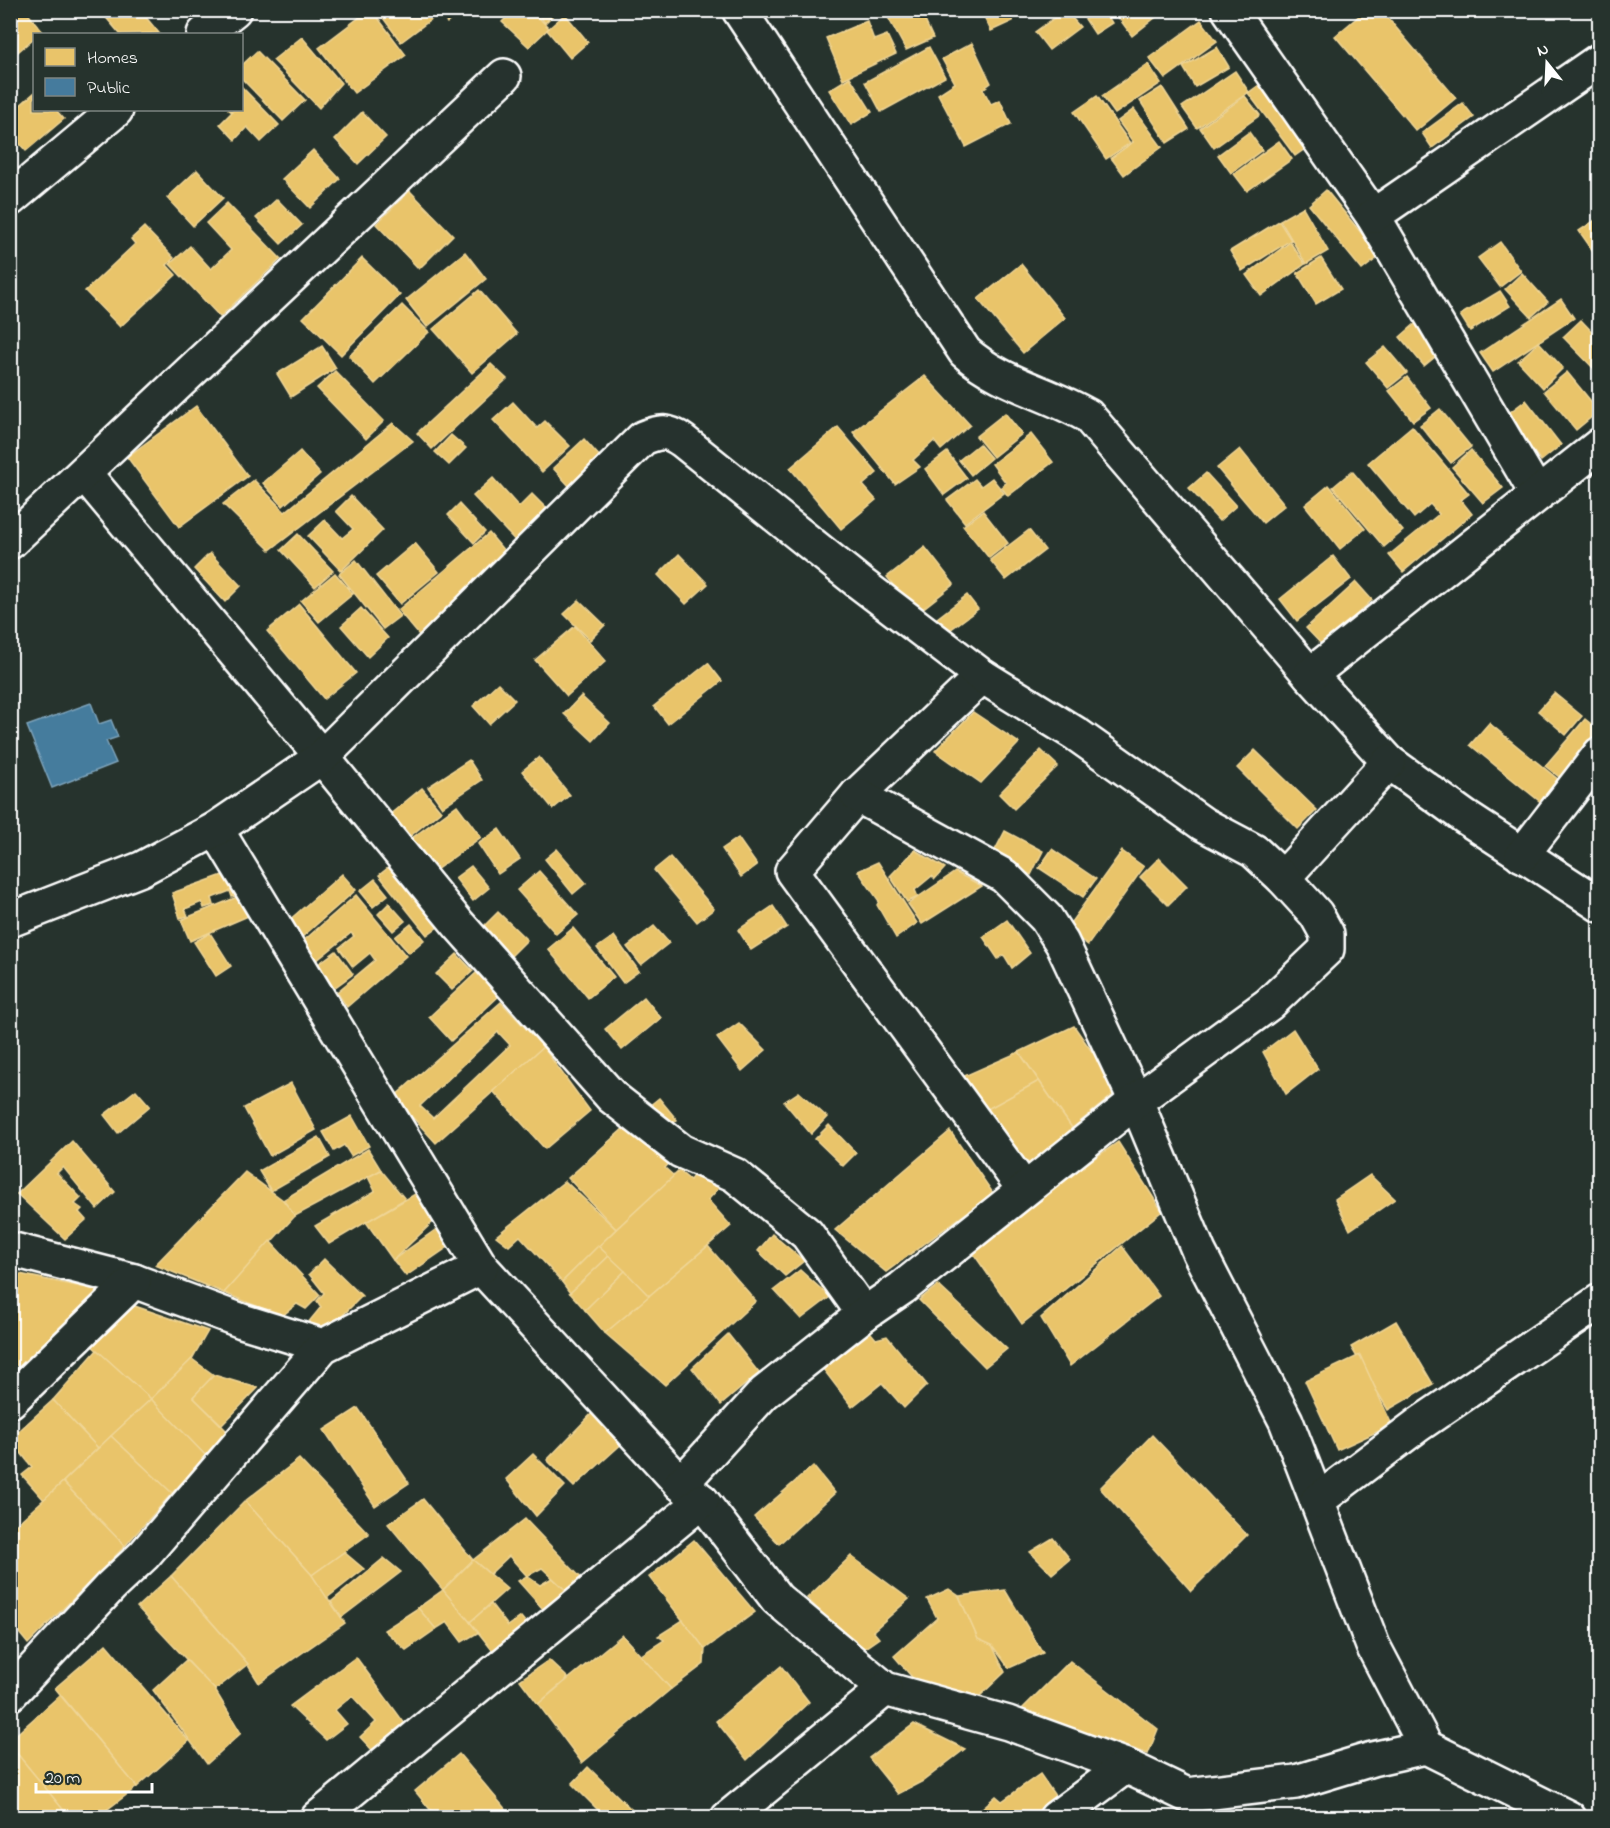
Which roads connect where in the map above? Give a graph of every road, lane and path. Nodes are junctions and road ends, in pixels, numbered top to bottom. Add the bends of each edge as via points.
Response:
1 (740, 10) edge
2 (1229, 10) edge
3 (1599, 60) edge
4 (504, 76) dead end
5 (115, 111) edge
6 (10, 200) edge
7 (1373, 216) junction
8 (1599, 444) edge
9 (84, 473) junction
10 (1537, 494) junction
11 (10, 542) edge
12 (1310, 675) junction
13 (982, 676) junction
14 (1599, 754) edge
15 (322, 757) junction
16 (1389, 762) junction
17 (857, 795) junction
18 (216, 829) junction
19 (1522, 855) junction
20 (1283, 878) junction
21 (1599, 905) edge
22 (10, 920) edge
23 (1136, 1101) junction
24 (1024, 1189) junction
25 (10, 1249) edge
26 (481, 1267) junction
27 (134, 1281) junction
28 (1599, 1301) edge
29 (864, 1314) junction
30 (323, 1346) junction
31 (10, 1401) edge
32 (692, 1493) junction
33 (1317, 1501) junction
34 (885, 1689) junction
35 (10, 1694) edge
36 (1426, 1747) junction
37 (1126, 1766) junction
38 (318, 1818) edge
39 (728, 1818) edge
40 (1056, 1818) edge
41 (1569, 1818) edge

1 - 12 street via 965,352 1000,378 1069,404 1088,416
2 - 7 street
3 - 7 street
4 - 9 street
5 - 6 street
7 - 10 street
8 - 10 street
9 - 11 street
9 - 15 street
10 - 12 street
12 - 16 street
13 - 15 street via 672,432 658,432 643,438
13 - 17 street
13 - 20 street via 1076,734 1203,824 1254,851
14 - 19 street
15 - 18 street
15 - 29 street via 459,925 612,1097 681,1151 735,1175 807,1234
16 - 19 street
16 - 20 street
17 - 23 street via 1004,876 1046,918 1062,943
17 - 24 street via 792,871
18 - 22 street via 141,869
18 - 26 street
19 - 21 street
20 - 23 street via 1316,914 1327,934 1327,950 1269,1004
23 - 24 street
23 - 33 street via 1199,1252 1286,1421
24 - 29 street
25 - 27 street
26 - 30 street
26 - 32 street
27 - 30 street
27 - 31 street
28 - 33 street via 1418,1425
29 - 32 street via 764,1393
30 - 35 street via 144,1555
32 - 34 street via 777,1599
32 - 38 street
33 - 36 street via 1373,1646
34 - 37 street via 1008,1723
34 - 39 street
36 - 37 street via 1296,1782 1187,1795
36 - 41 street
37 - 40 street

